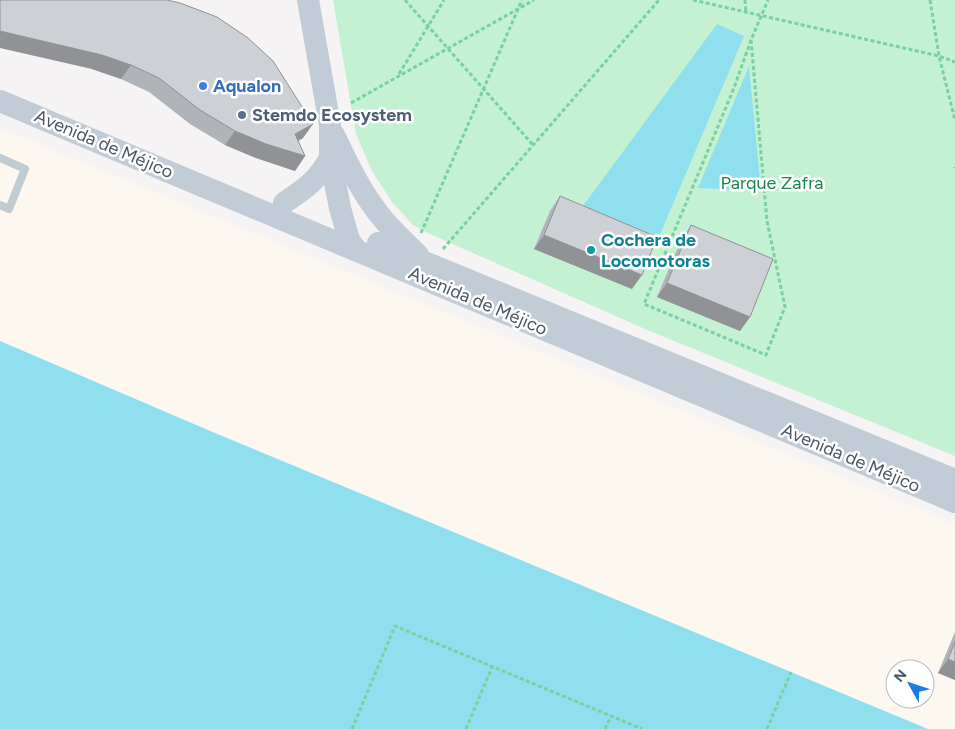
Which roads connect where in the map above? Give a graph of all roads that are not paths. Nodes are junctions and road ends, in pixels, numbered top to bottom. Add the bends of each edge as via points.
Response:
1 (308, 0) edge
2 (0, 86) edge
3 (0, 101) edge
4 (330, 125) junction
5 (0, 158) edge
6 (330, 158) junction
7 (284, 204) junction
8 (0, 205) edge
9 (345, 229) junction
10 (357, 251) junction
11 (432, 256) junction
12 (955, 480) edge
13 (955, 502) edge

1 - 4 street
2 - 7 street, Avenida de Méjico
3 - 10 street, Avenida de Méjico
4 - 6 street
4 - 11 street via 352,173 383,219
5 - 8 lane via 26,169 9,209
6 - 7 street via 320,175
6 - 9 street
7 - 9 street, Avenida de Méjico
9 - 10 street
9 - 11 street, Avenida de Méjico
10 - 13 street, Avenida de Méjico
11 - 12 street, Avenida de Méjico

